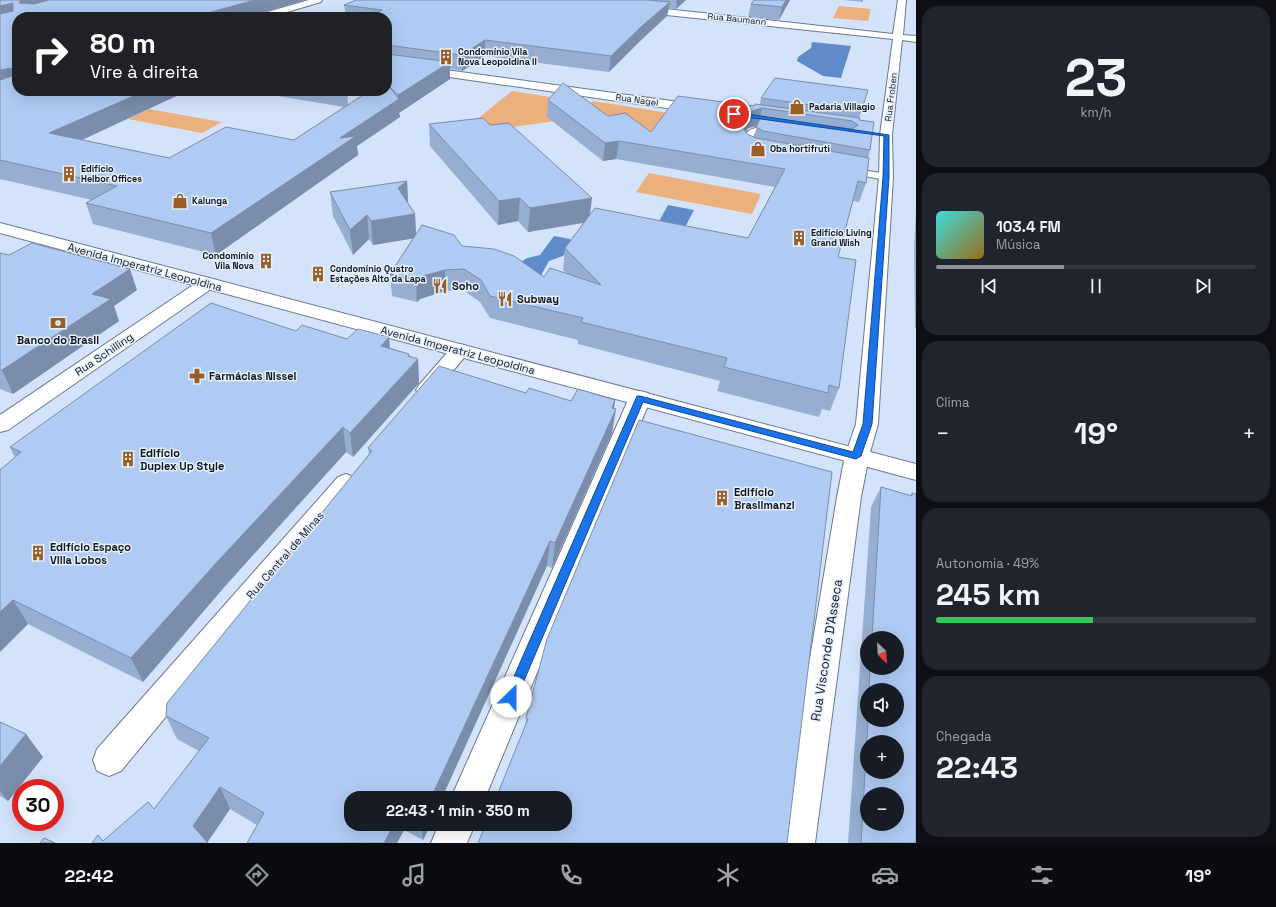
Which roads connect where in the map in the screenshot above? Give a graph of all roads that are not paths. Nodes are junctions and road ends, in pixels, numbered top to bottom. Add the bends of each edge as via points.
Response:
1 (318, 0) edge
2 (902, 0) edge
3 (628, 8) edge
4 (277, 12) edge
5 (898, 37) junction
6 (916, 39) edge
7 (392, 66) edge
8 (710, 111) edge
9 (785, 133) edge
10 (762, 154) edge
11 (840, 169) edge
12 (886, 177) junction
13 (0, 228) edge
14 (208, 283) junction
15 (460, 350) junction
16 (640, 398) junction
17 (410, 409) edge
18 (0, 425) edge
19 (856, 456) junction
20 (363, 463) edge
21 (916, 472) edge
22 (109, 760) dead end
23 (471, 791) edge
24 (454, 831) edge
25 (449, 843) edge
26 (797, 843) edge

1 - 4 street
2 - 5 street, Rua Froben
3 - 5 street, Rua Baumann
5 - 6 street, Rua Baumann
5 - 12 street, Rua Froben via 880,134
7 - 8 street, Rua Nagel
9 - 10 lane via 752,131 745,146
11 - 12 lane
12 - 19 street, Rua Froben via 867,424
13 - 14 street, Avenida Imperatriz Leopoldina
14 - 15 street, Avenida Imperatriz Leopoldina
14 - 18 street, Rua Schilling
15 - 16 street, Avenida Imperatriz Leopoldina
15 - 17 street
16 - 19 street, Avenida Imperatriz Leopoldina
16 - 23 street
19 - 21 street, Avenida Imperatriz Leopoldina
19 - 26 street, Rua Visconde D'Asseca
20 - 22 street, Rua Central de Minas
24 - 25 street

